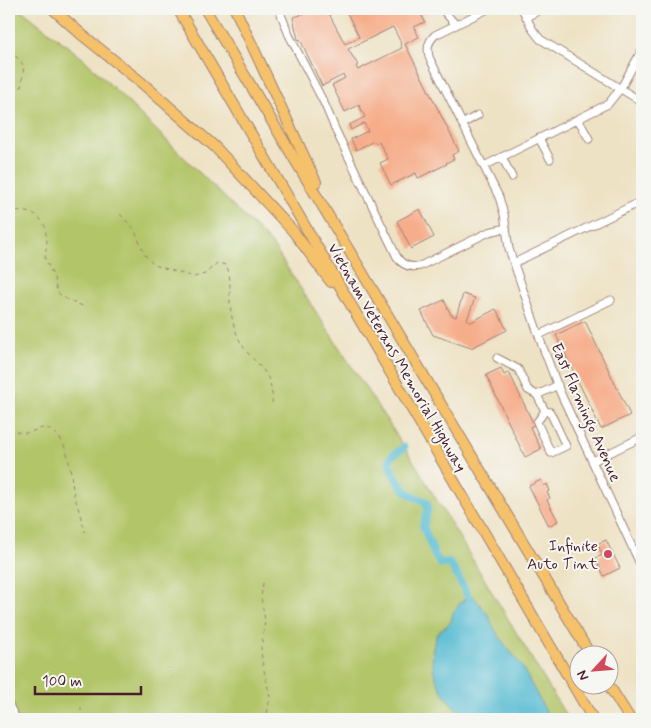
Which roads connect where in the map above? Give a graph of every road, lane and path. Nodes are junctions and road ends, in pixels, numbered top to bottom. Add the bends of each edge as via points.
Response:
1 (53, 9) edge
2 (178, 9) edge
3 (205, 9) edge
4 (235, 9) edge
5 (279, 9) edge
6 (442, 9) edge
7 (488, 9) edge
8 (522, 9) edge
9 (542, 9) edge
10 (526, 17) junction
11 (456, 25) junction
12 (642, 50) edge
13 (9, 51) edge
14 (21, 88) dead end
15 (621, 88) junction
16 (642, 102) edge
17 (478, 116) dead end
18 (578, 119) junction
19 (462, 124) junction
20 (539, 138) junction
21 (589, 139) dead end
22 (502, 157) junction
23 (550, 158) dead end
24 (484, 166) junction
25 (512, 177) dead end
26 (642, 201) edge
27 (9, 209) edge
28 (120, 214) dead end
29 (506, 228) junction
30 (343, 239) junction
31 (514, 263) junction
32 (611, 300) dead end
33 (84, 306) dead end
34 (356, 314) junction
35 (539, 334) junction
36 (497, 358) dead end
37 (558, 385) junction
38 (537, 395) junction
39 (272, 403) dead end
40 (545, 411) junction
41 (9, 428) edge
42 (642, 437) edge
43 (592, 461) junction
44 (85, 532) dead end
45 (642, 568) edge
46 (263, 583) dead end
47 (585, 646) edge
48 (616, 696) edge
49 (81, 704) dead end
50 (9, 705) edge
51 (16, 719) edge
52 (81, 719) edge
53 (266, 719) edge
54 (593, 719) edge
55 (630, 719) edge

1 - 34 highway via 215,147 293,231
2 - 34 highway, Vietnam Veterans Memorial Highway
3 - 30 highway, Vietnam Veterans Memorial Highway
4 - 30 highway
5 - 29 street via 402,263 420,266 489,232
6 - 11 street
7 - 11 street
8 - 10 street
9 - 10 street
10 - 15 street via 533,30 549,46
11 - 19 street, East Flamingo Avenue via 435,35 428,48 429,57
12 - 15 street
13 - 14 path via 24,66
15 - 16 street
15 - 18 street via 608,104
17 - 19 street
18 - 20 street
18 - 21 street
19 - 24 street, East Flamingo Avenue
20 - 22 street
20 - 23 street
22 - 24 street
22 - 25 street
24 - 29 street, East Flamingo Avenue via 499,197
26 - 31 street
27 - 33 path via 38,216 42,221 46,232 45,258 56,292
28 - 39 path via 134,229 145,255 154,265 194,277 205,274 217,263 226,265 230,275 231,312 238,336 269,380
29 - 31 street, East Flamingo Avenue
30 - 47 highway, Vietnam Veterans Memorial Highway
31 - 35 street, East Flamingo Avenue
32 - 35 street
34 - 54 highway, Vietnam Veterans Memorial Highway
35 - 37 street, East Flamingo Avenue
36 - 38 street via 518,369 528,390
37 - 38 street
37 - 43 street, East Flamingo Avenue
38 - 40 street
40 - 40 street via 537,422 551,453 566,446 550,412
41 - 44 path via 23,434 45,428 56,434 67,458
42 - 43 street
43 - 45 street, East Flamingo Avenue
46 - 53 path via 261,597 265,621 261,648 270,697
48 - 55 highway
49 - 52 path
50 - 51 street

